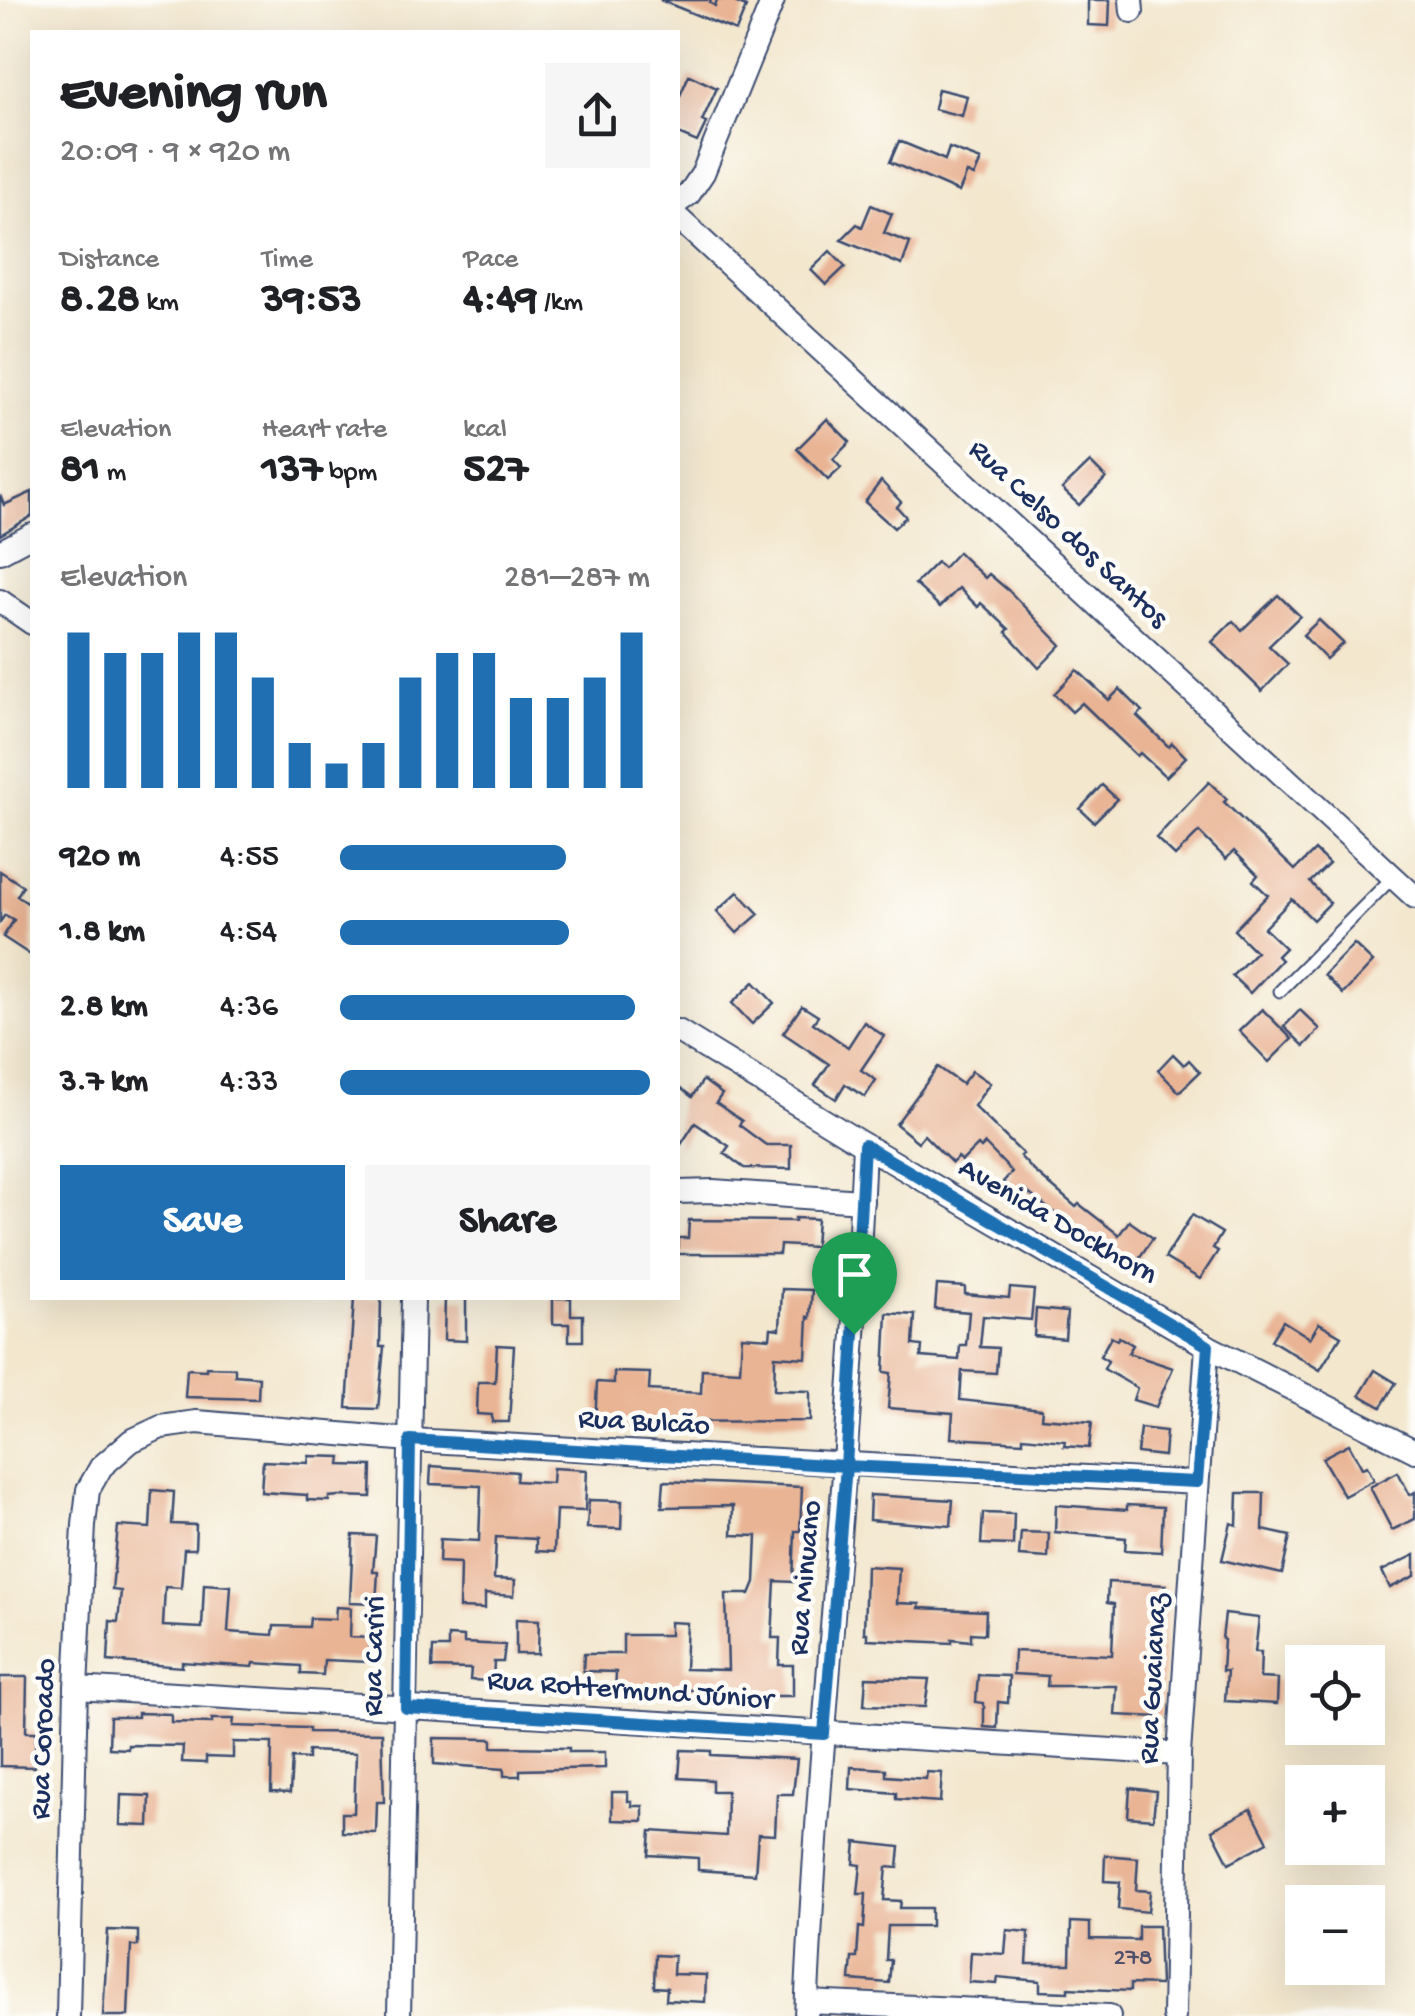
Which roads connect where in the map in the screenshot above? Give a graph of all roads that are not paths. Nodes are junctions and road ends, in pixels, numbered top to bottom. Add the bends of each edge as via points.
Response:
1 (773, 0) edge
2 (680, 201) edge
3 (680, 220) edge
4 (30, 536) edge
5 (0, 552) edge
6 (0, 601) edge
7 (30, 622) edge
8 (1394, 876) junction
9 (1415, 897) edge
10 (1280, 991) dead end
11 (680, 1032) edge
12 (864, 1145) junction
13 (680, 1192) edge
14 (862, 1201) junction
15 (413, 1300) edge
16 (1208, 1346) junction
17 (410, 1440) junction
18 (1415, 1451) edge
19 (846, 1466) junction
20 (101, 1467) joint
21 (1197, 1482) junction
22 (76, 1688) junction
23 (406, 1708) junction
24 (824, 1734) junction
25 (1180, 1754) junction
26 (807, 2009) edge
27 (68, 2016) edge
28 (399, 2016) edge
29 (1109, 2016) edge
30 (1174, 2016) edge

1 - 2 street via 703,173
3 - 8 street, Rua Celso dos Santos
4 - 5 street
6 - 7 street
8 - 9 street, Rua Celso dos Santos
8 - 10 lane
11 - 12 street, Avenida Dockhorn
12 - 14 street, Rua Minuano
12 - 16 street, Avenida Dockhorn
13 - 14 street
14 - 19 street, Rua Minuano
15 - 17 street, Rua Cariri
16 - 18 street, Avenida Dockhorn
16 - 21 street, Rua Guaianaz
17 - 19 street, Rua Bulcão
17 - 20 street, Rua Bulcão via 197,1422 161,1427 131,1441
17 - 23 street, Rua Cariri
19 - 21 street, Rua Bulcão
19 - 24 street, Rua Minuano
20 - 22 street, Rua Coroado via 88,1490
21 - 25 street, Rua Guaianaz
22 - 23 street, Rua Rottermund Júnior
22 - 27 street, Rua Coroado
23 - 24 street, Rua Rottermund Júnior
23 - 28 street, Rua Cariri
24 - 25 street, Rua Rottermund Júnior
24 - 26 street, Rua Minuano
25 - 30 street, Rua Guaianaz
26 - 29 street

